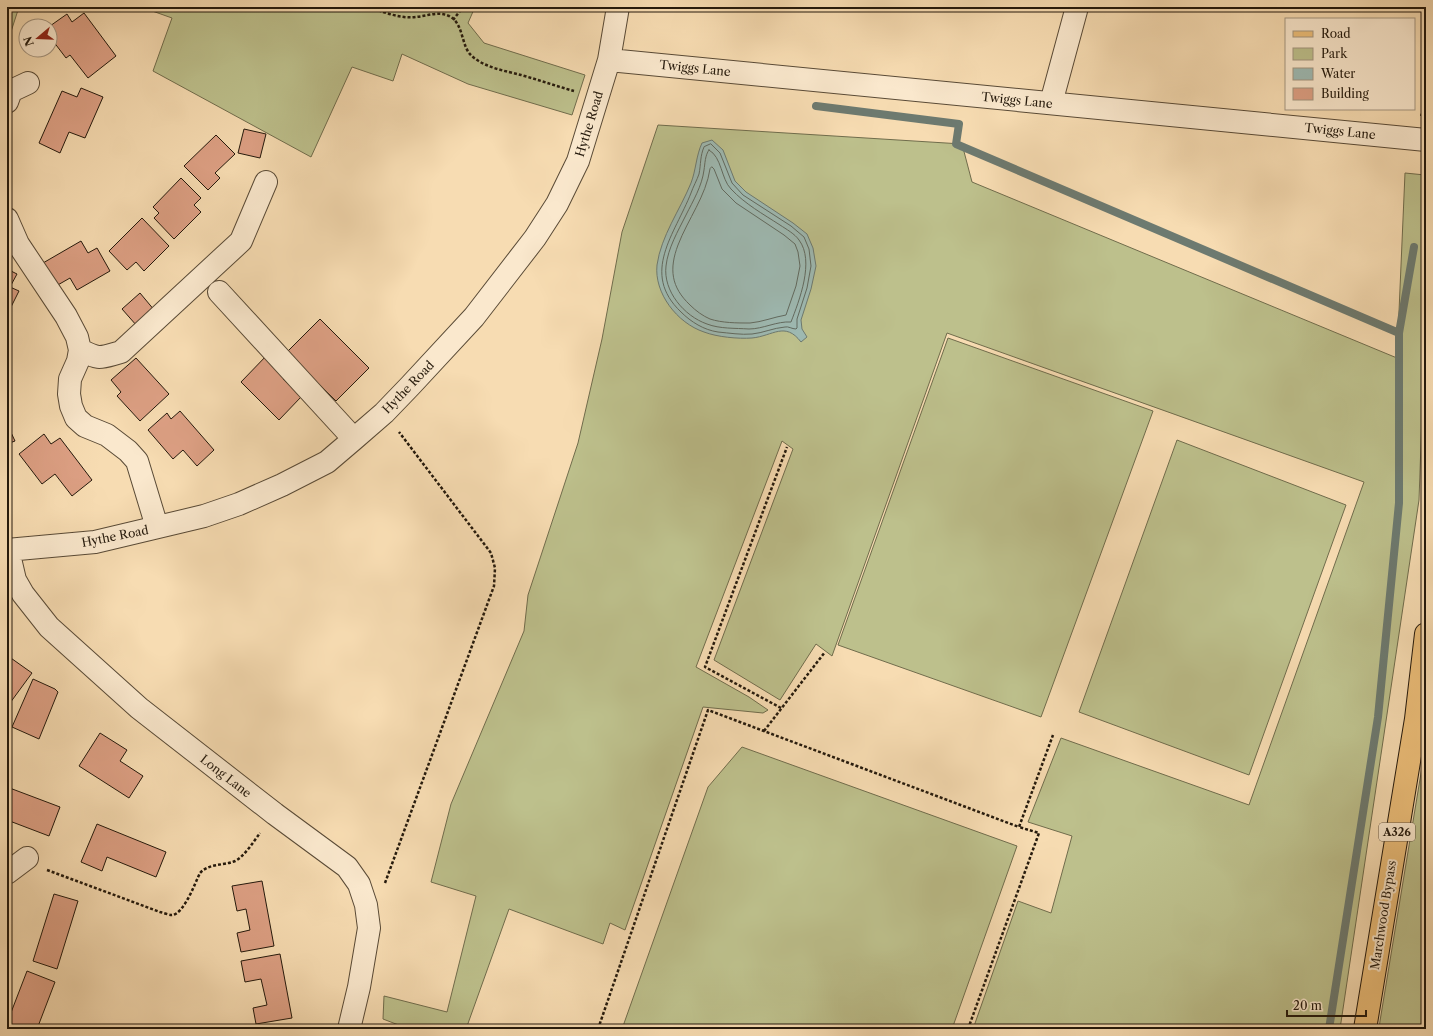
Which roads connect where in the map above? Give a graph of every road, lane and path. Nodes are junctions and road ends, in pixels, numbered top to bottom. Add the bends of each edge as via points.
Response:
1 (369, 7) edge
2 (463, 7) edge
3 (618, 7) edge
4 (1077, 7) edge
5 (453, 20) junction
6 (609, 60) junction
7 (28, 84) dead end
8 (597, 98) junction
9 (7, 102) edge
10 (1051, 103) junction
11 (1426, 140) edge
12 (266, 182) dead end
13 (7, 219) edge
14 (219, 292) dead end
15 (80, 350) junction
16 (384, 413) junction
17 (354, 439) junction
18 (787, 448) dead end
19 (157, 527) junction
20 (7, 550) edge
21 (1426, 634) edge
22 (825, 652) dead end
23 (781, 708) junction
24 (764, 730) junction
25 (1053, 735) dead end
26 (275, 814) junction
27 (1018, 827) junction
28 (27, 858) dead end
29 (47, 870) dead end
30 (7, 873) edge
31 (385, 883) dead end
32 (349, 1029) edge
33 (598, 1029) edge
34 (968, 1029) edge
35 (1365, 1029) edge

1 - 5 path via 403,17 443,14
2 - 5 path
3 - 6 street, Hythe Road
4 - 10 street
5 - 8 path via 458,24 465,47 478,61
6 - 8 street, Hythe Road
6 - 10 street, Twiggs Lane
7 - 9 street via 11,91
8 - 16 street, Hythe Road via 578,161 558,204 474,317
10 - 11 street, Twiggs Lane
12 - 15 street via 241,241 121,352 96,358
13 - 15 street via 18,244 66,316 77,337
14 - 17 street
15 - 19 street via 70,379 69,394 76,418 85,426 107,435 137,461
16 - 17 street, Hythe Road
16 - 31 path via 491,553 495,568 494,586
17 - 19 street, Hythe Road via 327,462 282,485 239,504
18 - 23 path via 705,667
19 - 20 street, Hythe Road via 95,542
20 - 26 street, Long Lane via 23,594 49,626 139,708
21 - 35 main road, Marchwood Bypass / A326 via 1416,720
22 - 23 path
23 - 24 path
24 - 27 path
24 - 33 path via 708,710
25 - 27 path
26 - 29 path via 241,857 204,869 184,907 172,915
26 - 32 street, Long Lane via 347,867 359,884 364,898 369,928
27 - 34 path via 1039,834
28 - 30 street

